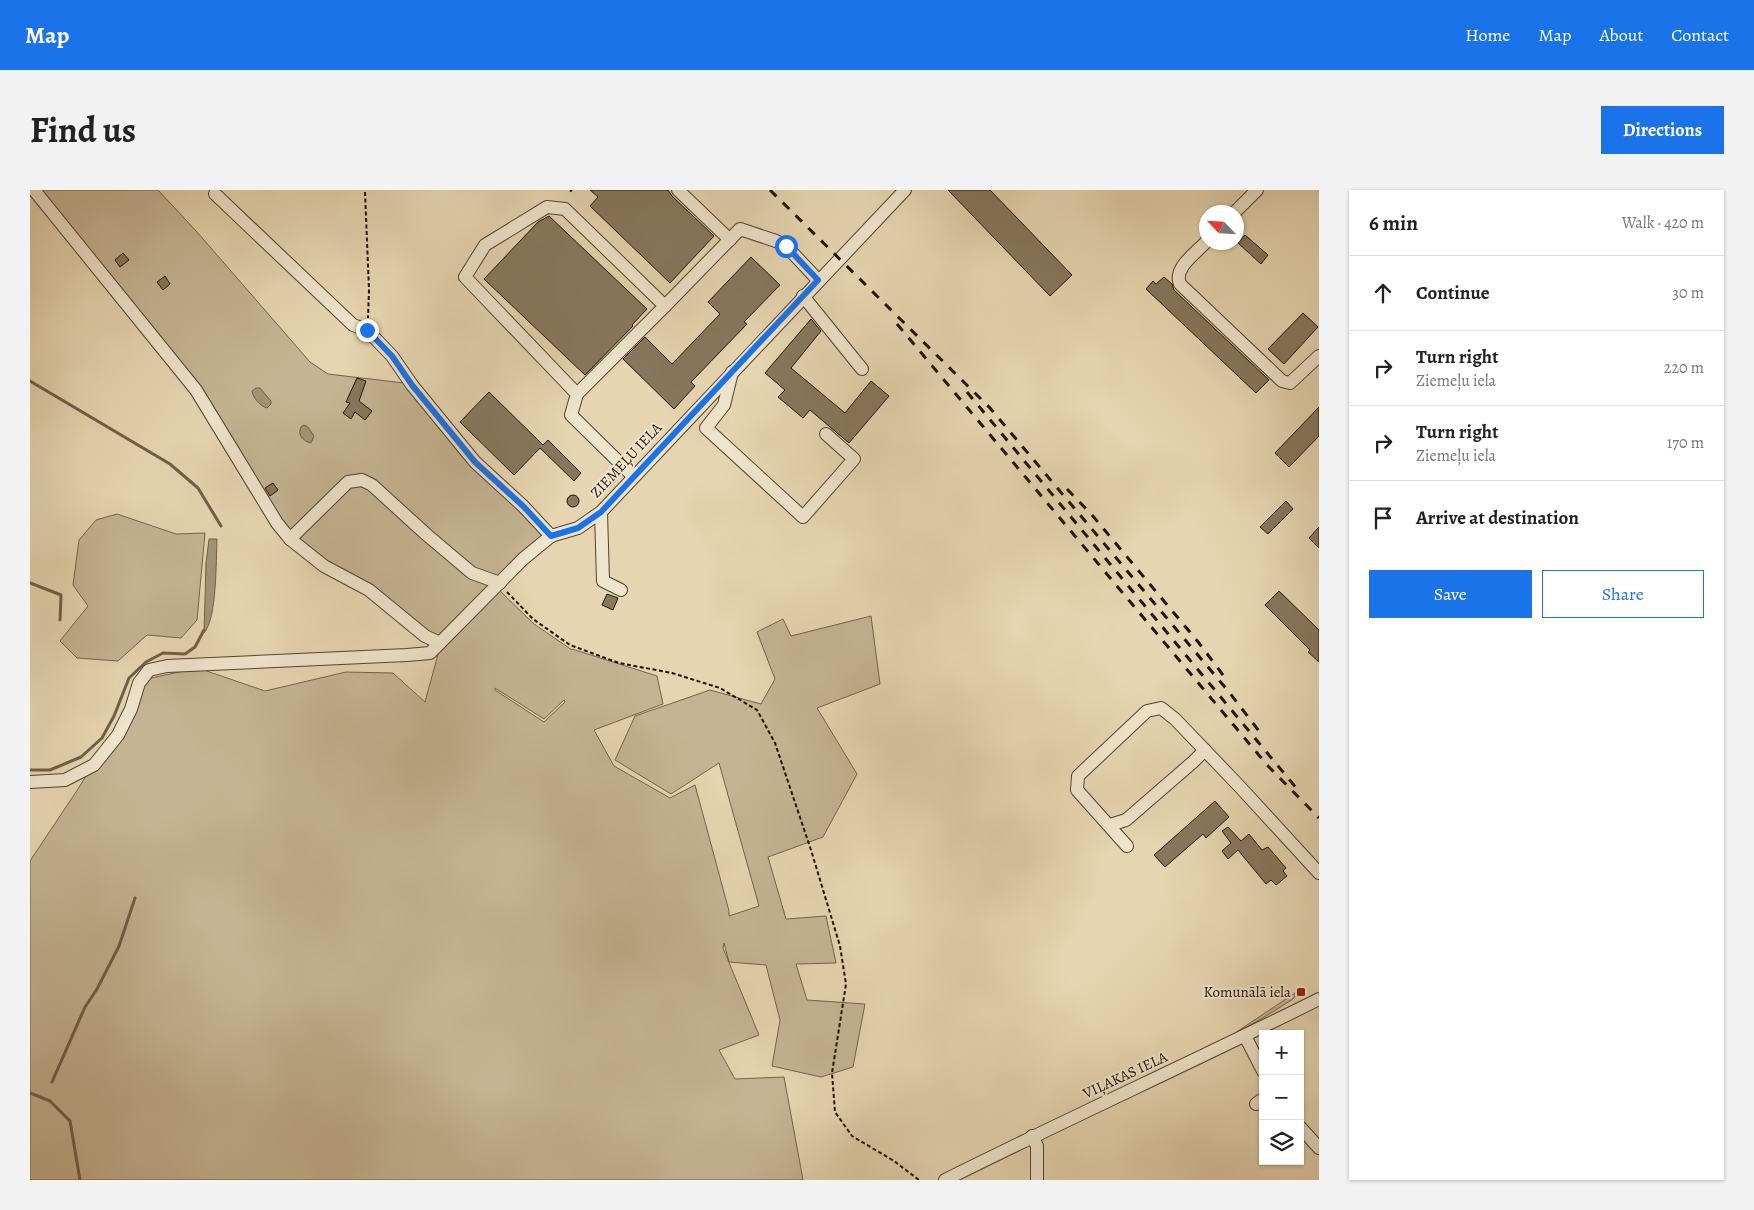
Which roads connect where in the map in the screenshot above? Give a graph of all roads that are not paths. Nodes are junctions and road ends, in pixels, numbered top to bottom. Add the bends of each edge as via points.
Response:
1 (34, 190) edge
2 (678, 190) edge
3 (905, 190) edge
4 (1257, 190) edge
5 (215, 194) dead end
6 (1242, 205) edge
7 (730, 240) junction
8 (1199, 250) edge
9 (818, 280) junction
10 (803, 296) junction
11 (665, 306) junction
12 (1319, 356) edge
13 (862, 369) dead end
14 (732, 372) junction
15 (577, 394) junction
16 (826, 434) dead end
17 (633, 476) junction
18 (601, 512) junction
19 (551, 536) junction
20 (290, 538) junction
21 (500, 583) junction
22 (621, 590) dead end
23 (440, 643) junction
24 (1205, 750) junction
25 (30, 782) edge
26 (1110, 825) junction
27 (1127, 846) dead end
28 (1319, 873) edge
29 (1319, 998) edge
30 (1245, 1036) junction
31 (1259, 1063) edge
32 (1304, 1131) edge
33 (1032, 1136) junction
34 (1319, 1148) edge
35 (945, 1180) edge
36 (1037, 1180) edge

1 - 20 street via 196,390 277,523
2 - 7 street
3 - 9 street, ZIEMEĻU IELA
4 - 6 street
5 - 19 street via 353,325 367,330 392,356 475,462
7 - 9 street via 740,229 776,241 786,246
7 - 11 street
8 - 12 street via 1180,270 1177,278 1180,284 1282,381 1290,383
9 - 10 street, ZIEMEĻU IELA
10 - 13 street
10 - 14 street, ZIEMEĻU IELA
11 - 15 street
11 - 15 street via 565,209 547,207 484,244 465,277
14 - 16 street via 724,405 706,428 802,517 854,459
14 - 17 street, ZIEMEĻU IELA
15 - 17 street via 571,415
17 - 18 street, ZIEMEĻU IELA
18 - 19 street, ZIEMEĻU IELA via 578,528
18 - 22 street via 603,582
19 - 21 street
20 - 21 street via 348,482 362,480 372,485 472,573
20 - 23 street via 324,566 369,590 425,636
21 - 23 street
23 - 25 street via 430,653 167,666 149,670 139,683 118,735 94,765 65,780
24 - 26 street via 1126,820
24 - 26 street via 1161,708 1147,711 1078,776 1077,790
24 - 28 street
26 - 27 street
29 - 30 street, VIĻAKAS IELA
30 - 31 street
30 - 33 street, VIĻAKAS IELA
32 - 34 street
33 - 35 street, VIĻAKAS IELA
33 - 36 street via 1037,1146

